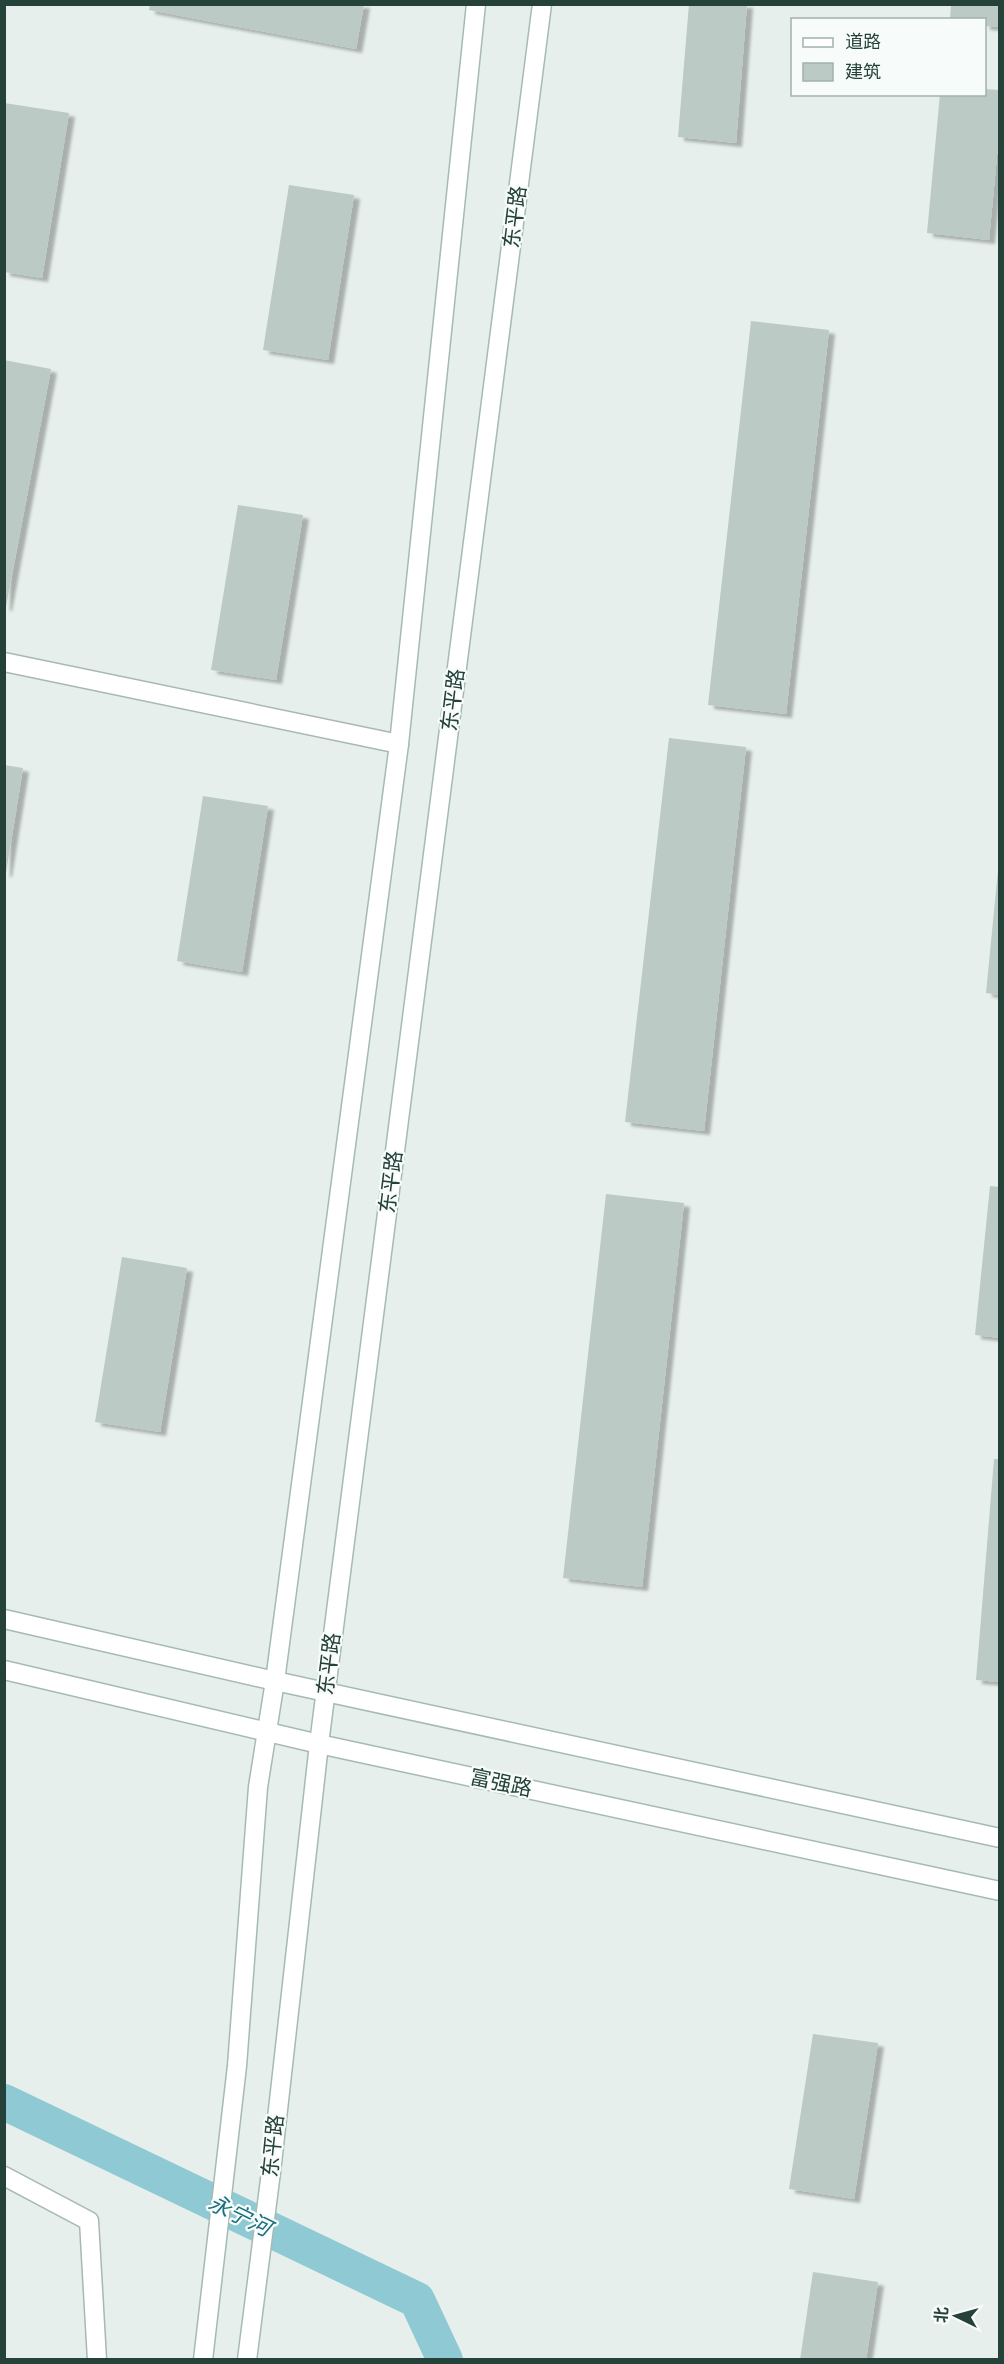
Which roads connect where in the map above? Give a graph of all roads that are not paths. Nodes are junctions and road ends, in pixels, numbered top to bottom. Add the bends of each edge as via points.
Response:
1 (476, 4) edge
2 (542, 4) edge
3 (4, 662) edge
4 (399, 744) junction
5 (4, 1619) edge
6 (4, 1670) edge
7 (275, 1681) junction
8 (326, 1692) junction
9 (266, 1730) junction
10 (319, 1744) junction
11 (999, 1838) edge
12 (999, 1891) edge
13 (4, 2176) edge
14 (204, 2352) edge
15 (97, 2360) edge
16 (247, 2360) edge

1 - 4 main road
2 - 8 main road, 东平路
3 - 4 main road
4 - 7 main road
5 - 7 main road
6 - 9 main road, 富强路
7 - 8 main road
7 - 9 main road
8 - 10 main road, 东平路
8 - 11 main road
9 - 10 main road, 富强路
9 - 14 main road via 258,1787 237,2066
10 - 12 main road, 富强路
10 - 16 main road, 东平路
13 - 15 main road via 88,2221

